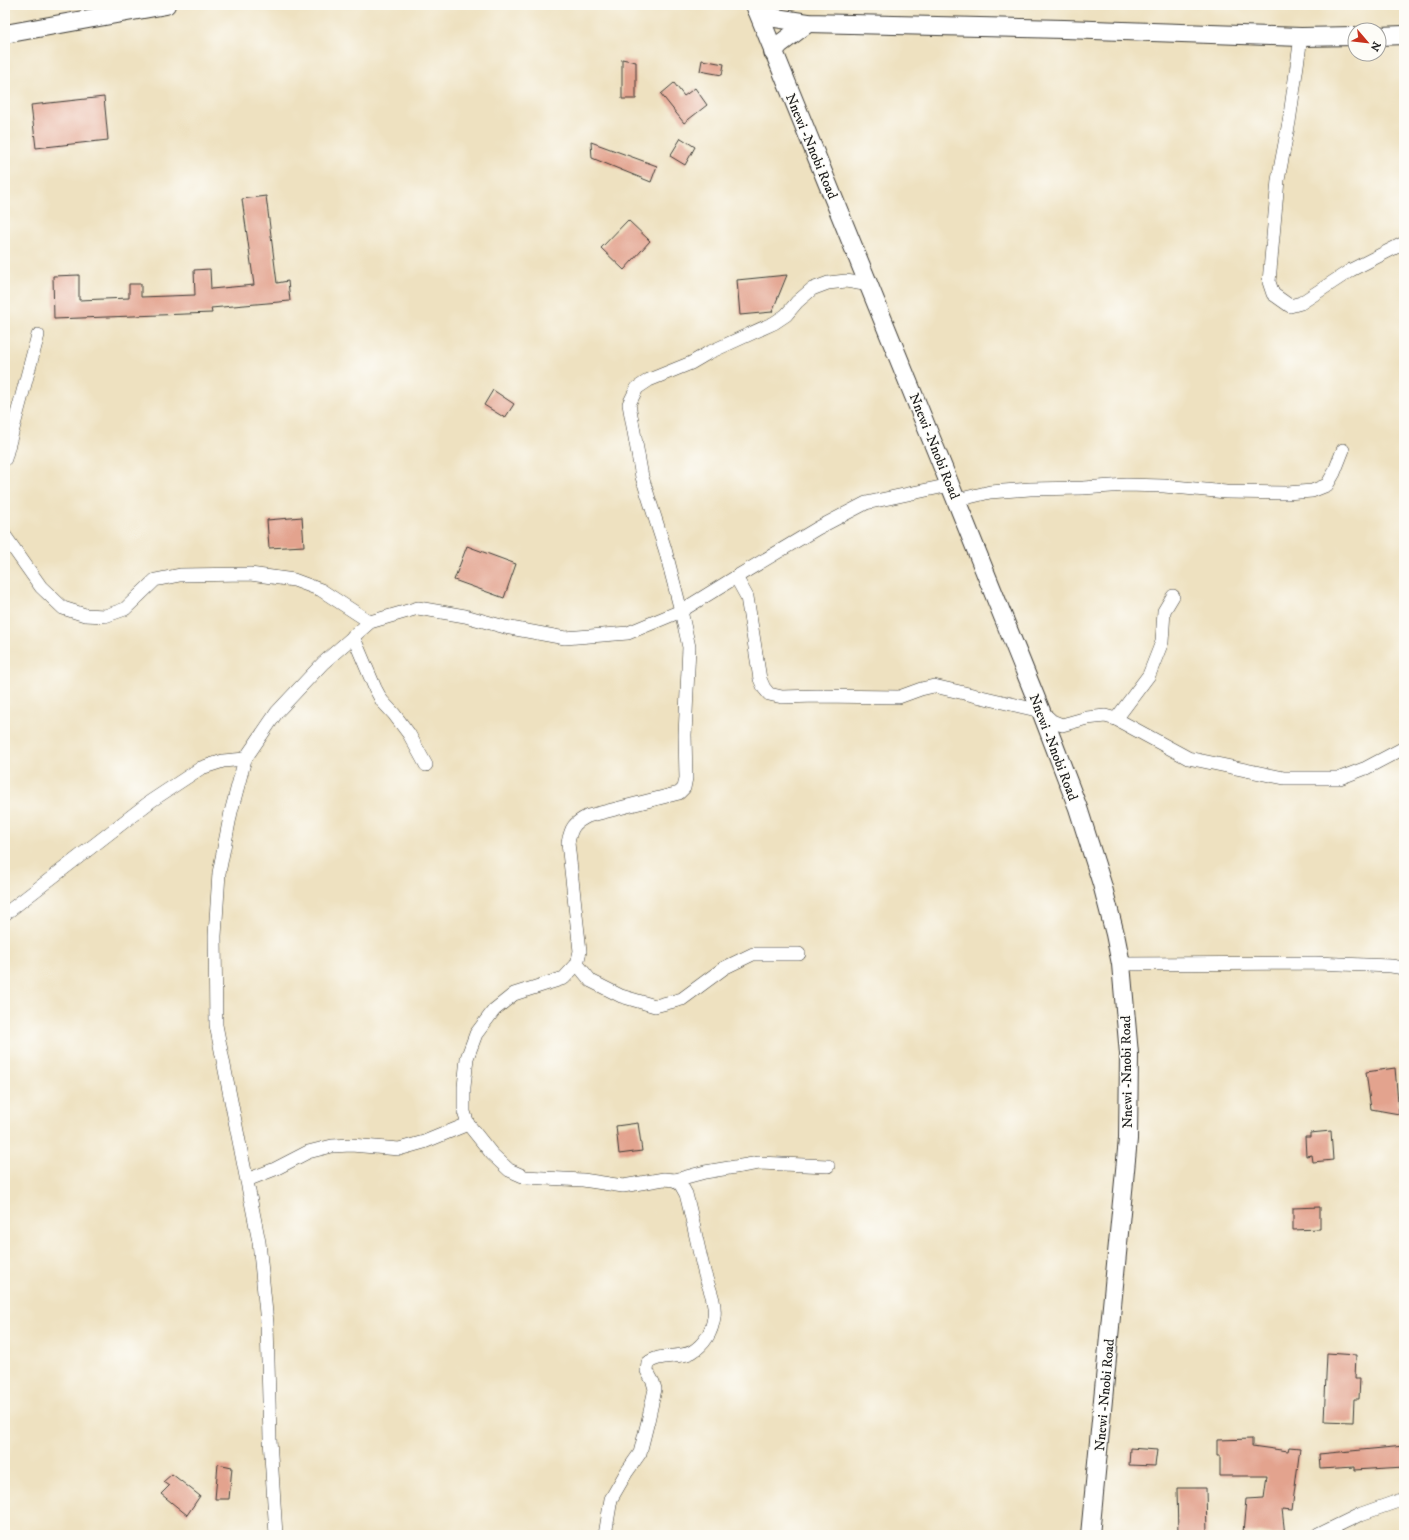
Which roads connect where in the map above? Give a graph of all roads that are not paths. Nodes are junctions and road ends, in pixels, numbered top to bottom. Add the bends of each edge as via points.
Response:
1 (166, 5) edge
2 (756, 8) edge
3 (808, 23) junction
4 (5, 34) edge
5 (1404, 35) edge
6 (1347, 36) edge
7 (1387, 36) edge
8 (1301, 37) junction
9 (773, 52) junction
10 (1404, 243) edge
11 (870, 285) junction
12 (38, 335) dead end
13 (1343, 450) dead end
14 (5, 459) edge
15 (954, 492) junction
16 (5, 536) edge
17 (736, 577) junction
18 (1173, 596) dead end
19 (682, 611) junction
20 (370, 622) junction
21 (353, 636) junction
22 (1041, 711) junction
23 (1116, 719) junction
24 (1404, 748) edge
25 (245, 759) junction
26 (426, 765) dead end
27 (5, 914) edge
28 (799, 954) dead end
29 (577, 964) junction
30 (1120, 964) junction
31 (1404, 968) edge
32 (468, 1124) junction
33 (828, 1166) dead end
34 (247, 1180) junction
35 (675, 1180) junction
36 (1404, 1499) edge
37 (276, 1535) edge
38 (605, 1535) edge
39 (1090, 1535) edge
40 (1318, 1535) edge

1 - 4 main road
2 - 3 main road via 769,17
2 - 9 main road, Nnewi -Nnobi Road
3 - 8 main road
3 - 9 main road
5 - 7 main road
6 - 8 main road
8 - 10 street via 1278,180 1269,282 1273,294 1290,306 1301,303 1351,270
9 - 11 main road, Nnewi -Nnobi Road
11 - 15 main road, Nnewi -Nnobi Road
11 - 19 street via 846,281 828,282 812,289 786,315 774,323 649,380 637,388 629,404 642,477
12 - 14 street
13 - 15 street via 1327,485 1312,491 1226,492 1126,485
15 - 17 street via 866,503 818,528
15 - 22 main road, Nnewi -Nnobi Road
16 - 20 street via 41,587 63,608 85,615 105,616 125,608 155,580 180,575 250,574 294,580 321,590
17 - 19 street
17 - 22 street via 747,597 760,679 770,694 782,697 899,697 934,686
18 - 23 street via 1164,611 1162,642 1149,675
19 - 20 street via 628,633 566,638 418,608
19 - 29 street via 689,647 684,788 680,793 588,816 577,822 571,831 568,843 580,952
20 - 21 street
21 - 25 street via 323,663 277,712
21 - 26 street via 374,688 409,734
22 - 23 street via 1052,722 1062,725 1105,716
22 - 30 main road, Nnewi -Nnobi Road via 1095,861 1116,934
23 - 24 street via 1188,758 1284,778 1340,778
25 - 27 street via 223,761 201,768 151,800
25 - 34 street via 219,873 215,936 216,1025
28 - 29 street via 753,954 724,968 682,999 655,1006 621,996 591,981
29 - 32 street via 564,978 514,994 494,1010 476,1034 467,1058 464,1087 464,1112
30 - 31 street via 1315,963
30 - 39 main road, Nnewi -Nnobi Road via 1129,1054 1128,1139
32 - 34 street via 399,1149 351,1144 308,1152
32 - 35 street via 492,1154 509,1170 525,1178 583,1180 623,1186 664,1179
33 - 35 street via 759,1163
34 - 37 street via 259,1242 266,1323
35 - 38 street via 686,1194 715,1315 712,1328 704,1342 691,1352 651,1360 648,1363 648,1371 655,1389 648,1422 640,1453 611,1499
36 - 40 street via 1361,1514

